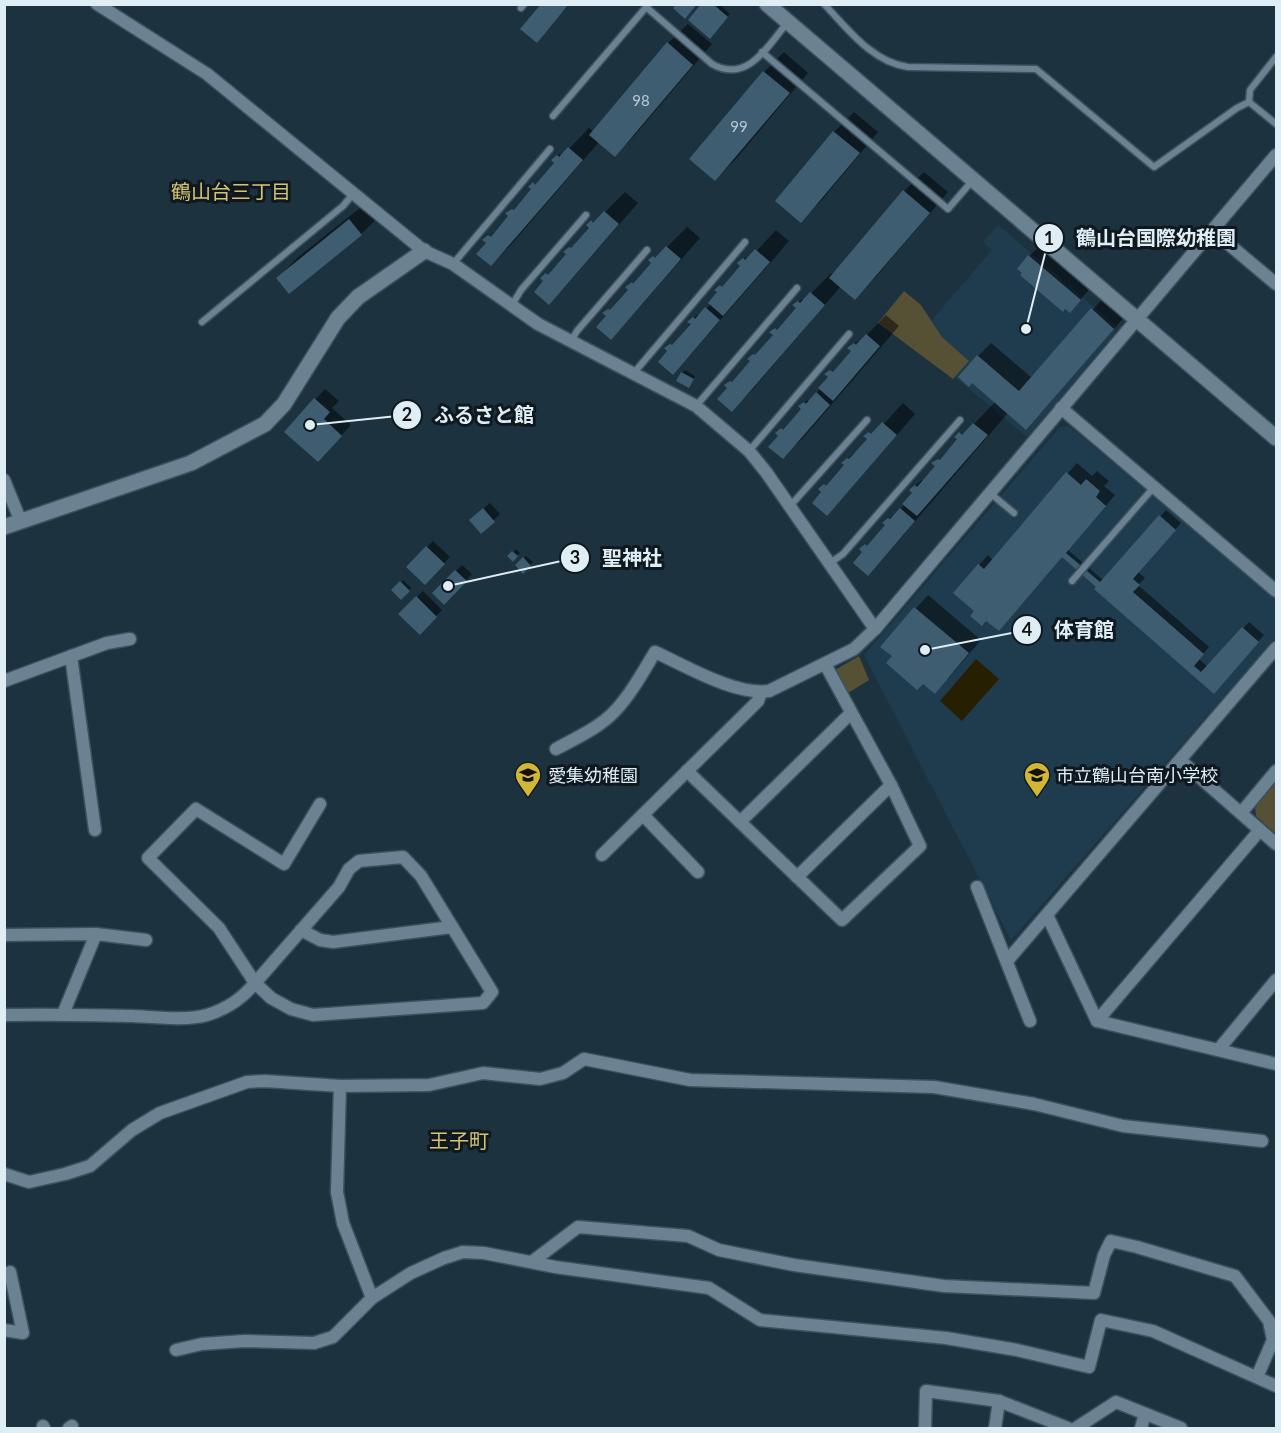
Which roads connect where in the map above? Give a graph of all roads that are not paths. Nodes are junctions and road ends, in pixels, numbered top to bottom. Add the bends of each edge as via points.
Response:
1 (97, 4) edge
2 (767, 4) edge
3 (824, 4) edge
4 (647, 6) edge
5 (788, 22) junction
6 (762, 52) junction
7 (1276, 57) edge
8 (1249, 102) junction
9 (553, 116) dead end
10 (1276, 124) edge
11 (550, 149) dead end
12 (1276, 155) edge
13 (973, 180) junction
14 (353, 194) junction
15 (586, 215) dead end
16 (1213, 231) junction
17 (745, 242) dead end
18 (647, 250) dead end
19 (424, 251) junction
20 (453, 264) junction
21 (1276, 284) edge
22 (796, 288) dead end
23 (511, 305) junction
24 (1137, 320) junction
25 (202, 321) dead end
26 (849, 334) dead end
27 (571, 342) junction
28 (633, 374) junction
29 (696, 406) junction
30 (1061, 408) junction
31 (867, 420) dead end
32 (960, 420) dead end
33 (1276, 438) edge
34 (749, 452) junction
35 (4, 480) edge
36 (1154, 487) junction
37 (990, 493) junction
38 (791, 506) junction
39 (1014, 513) dead end
40 (21, 522) junction
41 (4, 527) edge
42 (830, 563) junction
43 (1072, 581) dead end
44 (1276, 591) edge
45 (875, 629) junction
46 (130, 639) dead end
47 (1276, 648) edge
48 (71, 656) junction
49 (825, 664) junction
50 (4, 681) edge
51 (761, 692) junction
52 (851, 713) junction
53 (555, 749) dead end
54 (1180, 760) junction
55 (687, 771) junction
56 (1276, 771) edge
57 (891, 785) junction
58 (320, 804) dead end
59 (1241, 813) junction
60 (643, 814) junction
61 (740, 822) junction
62 (95, 830) dead end
63 (1260, 830) junction
64 (1276, 844) edge
65 (602, 855) dead end
66 (698, 872) dead end
67 (797, 877) junction
68 (977, 887) dead end
69 (1047, 915) junction
70 (452, 927) junction
71 (301, 930) junction
72 (96, 934) junction
73 (4, 935) edge
74 (146, 940) dead end
75 (1007, 961) junction
76 (1276, 980) edge
77 (255, 982) junction
78 (63, 1014) junction
79 (4, 1015) edge
80 (1030, 1021) dead end
81 (1097, 1021) junction
82 (1219, 1049) junction
83 (1276, 1064) edge
84 (340, 1086) junction
85 (1262, 1141) dead end
86 (4, 1174) edge
87 (533, 1261) junction
88 (10, 1272) dead end
89 (372, 1298) junction
90 (4, 1330) edge
91 (176, 1350) dead end
92 (1257, 1377) junction
93 (1276, 1386) edge
94 (999, 1401) junction
95 (1145, 1414) junction
96 (925, 1428) edge
97 (995, 1428) edge
98 (1068, 1428) edge
99 (1076, 1428) edge
100 (1141, 1428) edge
101 (1180, 1428) edge

1 - 14 street via 207,74
2 - 5 street
3 - 8 lane via 867,48 894,65 1036,69 1154,167
4 - 6 lane via 720,69 747,66
4 - 9 lane
5 - 6 lane
5 - 13 street
6 - 13 lane via 948,209
7 - 8 lane via 1250,90
8 - 10 lane
11 - 20 lane
12 - 16 street
13 - 24 street
14 - 19 street
14 - 25 lane
15 - 23 lane
16 - 21 street
16 - 24 street
17 - 28 lane
18 - 27 lane
19 - 20 street
19 - 40 street via 358,297 338,318 284,404 265,424 191,463
20 - 23 street
22 - 29 lane
23 - 27 street
24 - 30 street
24 - 33 street
26 - 34 lane
27 - 28 street
28 - 29 street
29 - 34 street
30 - 36 street
30 - 37 street
31 - 38 lane
32 - 42 lane via 843,554
34 - 38 street
35 - 40 street
36 - 43 lane
36 - 44 street
37 - 39 lane
37 - 45 street
38 - 42 street
40 - 41 street
42 - 45 street
45 - 49 street via 854,649
46 - 48 street
47 - 54 street
48 - 50 street
48 - 62 street
49 - 51 street
49 - 52 street
51 - 53 street via 743,690 655,652 615,712
51 - 55 street via 758,701
52 - 57 street
52 - 61 street
54 - 59 street
54 - 69 street
55 - 60 street
55 - 61 street
56 - 59 street
57 - 67 street
57 - 67 street via 920,846 842,920
58 - 77 street via 284,864 196,809 148,858 219,928
59 - 63 street
60 - 65 street
60 - 66 street
61 - 67 street
63 - 64 street
63 - 81 street
68 - 75 street
69 - 75 street
69 - 81 street
70 - 71 street via 333,942
70 - 71 street via 421,876 403,857 359,861
70 - 77 street via 492,992 483,1003 313,1015 271,998
71 - 77 street
72 - 73 street
72 - 74 street
72 - 78 street
75 - 80 street
76 - 82 street
77 - 78 street via 233,1004 205,1016
78 - 79 street
81 - 82 street
82 - 83 street
84 - 85 street via 429,1085 483,1073 540,1079 563,1073 584,1059 690,1080 934,1087 1034,1104 1123,1126
84 - 86 street via 247,1082 160,1113 132,1130 90,1166 29,1182
84 - 89 street via 337,1192 343,1223
87 - 89 street via 463,1252 411,1272
87 - 92 street via 709,1288 760,1320 946,1338 1089,1367 1101,1320 1153,1331
87 - 92 street via 578,1227 688,1236 719,1250 794,1265 944,1286 1094,1293 1111,1241 1235,1276 1269,1322 1274,1340
88 - 90 street via 23,1333
89 - 91 street via 333,1337 315,1343 244,1341
92 - 93 street
94 - 96 street via 926,1391
94 - 97 street
94 - 98 street
95 - 99 street via 1116,1402
95 - 100 street
95 - 101 street

